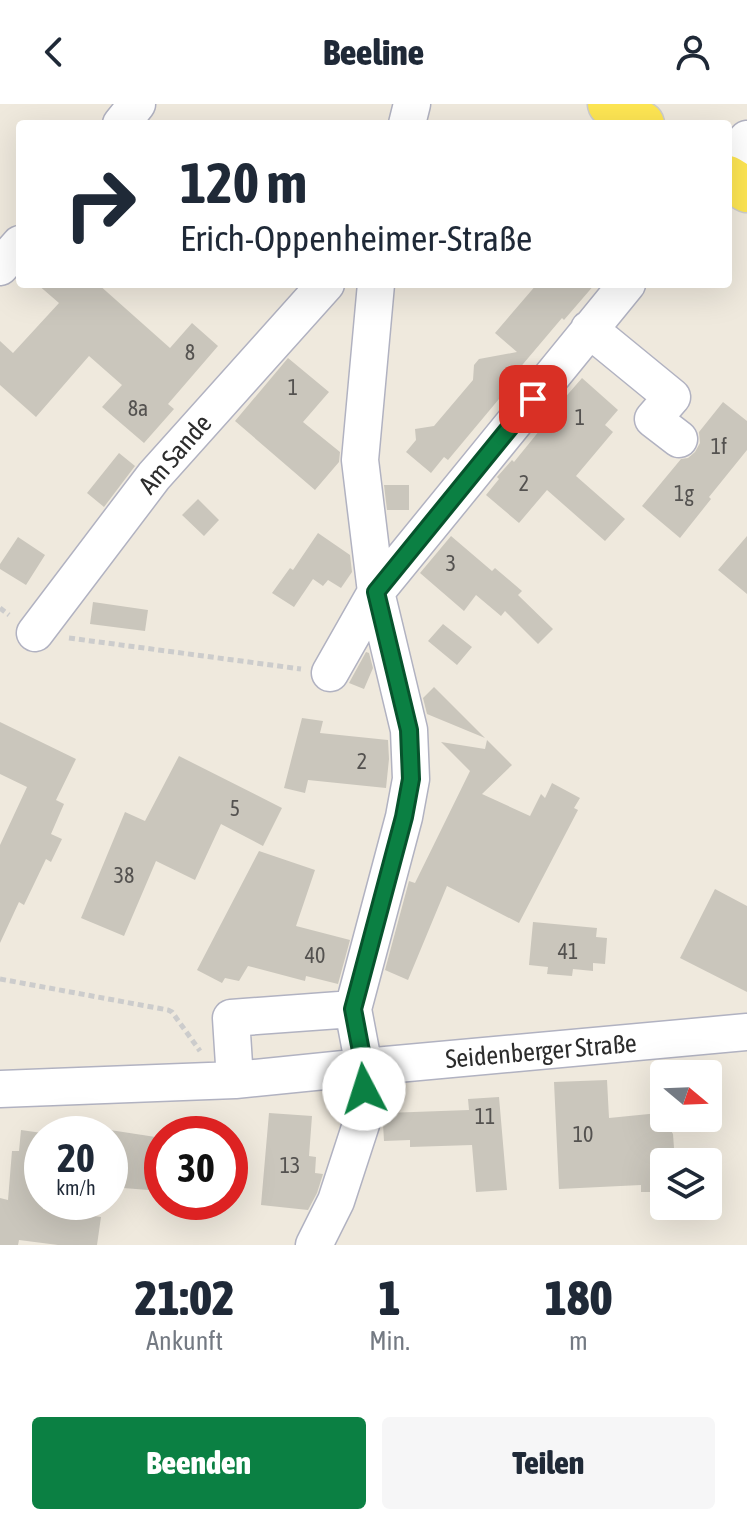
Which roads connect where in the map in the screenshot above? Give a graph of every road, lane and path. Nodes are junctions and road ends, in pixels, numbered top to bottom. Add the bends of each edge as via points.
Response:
1 (137, 104) edge
2 (610, 104) edge
3 (124, 120) edge
4 (636, 120) edge
5 (747, 139) edge
6 (732, 157) edge
7 (16, 249) edge
8 (0, 267) edge
9 (322, 288) edge
10 (376, 288) edge
11 (624, 288) edge
12 (589, 329) junction
13 (679, 439) dead end
14 (376, 592) junction
15 (0, 608) edge
16 (35, 633) junction
17 (330, 673) joint
18 (0, 979) edge
19 (353, 1009) junction
20 (747, 1032) edge
21 (364, 1067) junction
22 (229, 1080) junction
23 (0, 1089) edge
24 (314, 1245) edge

1 - 3 street
2 - 4 main road
5 - 6 street
7 - 8 street
9 - 16 street, Am Sande via 154,476
10 - 14 street via 360,460
11 - 12 street
12 - 13 street via 672,397 653,419
12 - 14 street
14 - 17 street
14 - 19 street via 409,730 411,779
15 - 16 path
16 - 17 path
18 - 22 path via 172,1012
19 - 21 street
19 - 22 street via 231,1018
20 - 21 street, Seidenberger Straße
21 - 22 street, Seidenberger Straße
21 - 24 street via 365,1112 336,1201
22 - 23 street, Seidenberger Straße

